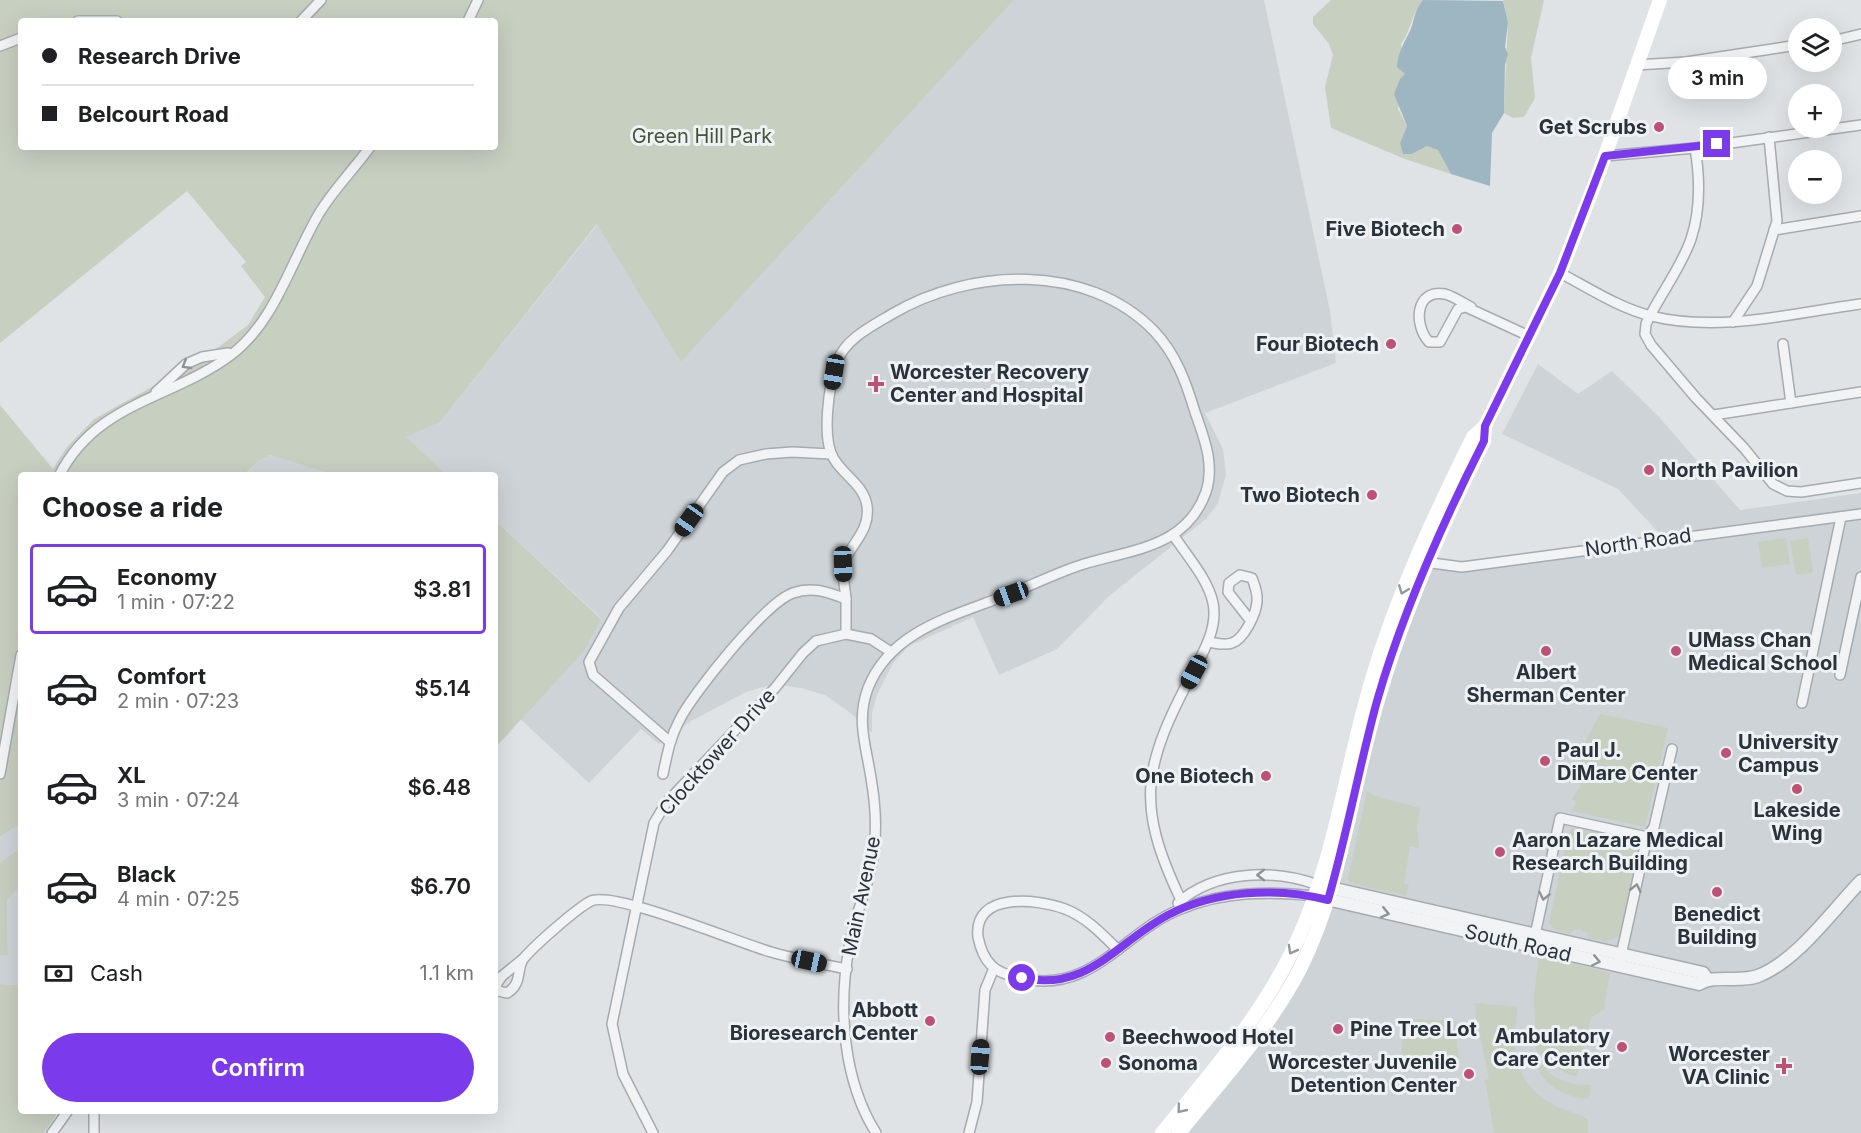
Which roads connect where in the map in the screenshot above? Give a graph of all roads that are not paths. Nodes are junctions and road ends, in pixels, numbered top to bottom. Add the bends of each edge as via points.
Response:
1 (321, 0) edge
2 (477, 0) edge
3 (1660, 0) edge
4 (304, 18) edge
5 (469, 18) edge
6 (1861, 34) edge
7 (18, 39) edge
8 (1842, 39) edge
9 (0, 46) edge
10 (1788, 47) edge
11 (1636, 65) junction
12 (1861, 125) edge
13 (1769, 137) junction
14 (1695, 148) junction
15 (368, 150) edge
16 (1605, 156) junction
17 (1861, 216) edge
18 (1774, 230) junction
19 (1560, 273) junction
20 (1861, 304) edge
21 (1471, 307) junction
22 (1650, 315) junction
23 (1733, 322) junction
24 (1529, 336) junction
25 (1783, 344) dead end
26 (238, 349) junction
27 (1861, 392) edge
28 (144, 400) junction
29 (1791, 403) junction
30 (1714, 414) junction
31 (831, 454) junction
32 (61, 472) edge
33 (1861, 483) edge
34 (1861, 514) edge
35 (1840, 517) junction
36 (1174, 536) junction
37 (1423, 562) junction
38 (1861, 577) edge
39 (846, 598) junction
40 (1250, 620) junction
41 (846, 634) junction
42 (1208, 642) junction
43 (891, 652) junction
44 (18, 672) edge
45 (1840, 675) dead end
46 (1802, 703) dead end
47 (670, 742) junction
48 (1672, 749) dead end
49 (0, 774) edge
50 (663, 774) dead end
51 (1647, 837) junction
52 (1861, 881) edge
53 (1323, 892) junction
54 (1180, 900) junction
55 (636, 905) junction
56 (1164, 917) junction
57 (1534, 941) junction
58 (1118, 950) junction
59 (522, 959) dead end
60 (1620, 960) junction
61 (994, 968) junction
62 (847, 969) junction
63 (66, 1114) edge
64 (94, 1114) edge
65 (52, 1133) edge
66 (94, 1133) edge
67 (653, 1133) edge
68 (876, 1133) edge
69 (969, 1133) edge
70 (1162, 1133) edge
71 (1179, 1133) edge

1 - 4 street
2 - 5 street
3 - 11 main road
6 - 8 street
7 - 9 street
10 - 11 street via 1686,62
11 - 16 main road
12 - 13 street
13 - 14 street
13 - 18 street via 1777,210
14 - 16 street
14 - 22 street via 1699,182 1691,240
15 - 26 street via 324,206 268,310
16 - 19 main road
17 - 18 street
18 - 23 street via 1758,286
19 - 22 street
19 - 24 main road
20 - 23 street
21 - 21 street via 1458,309 1440,342 1429,342 1422,332 1419,311 1430,296 1444,294
21 - 24 street
22 - 23 street via 1695,324
22 - 30 street via 1645,334 1651,345
24 - 37 main road via 1485,426 1484,441
25 - 29 street
26 - 28 street via 206,370
26 -> 28 street via 186,364
27 - 29 street
28 - 32 street via 94,429
29 - 30 street
30 - 33 street via 1773,484 1782,489 1800,492
31 - 36 street via 828,420 834,372 841,352 857,337 912,303 966,285 1025,279 1072,286 1110,299 1144,322 1165,344 1185,381 1207,450 1209,471 1197,510
31 - 39 street via 866,502 863,534 844,560
31 - 47 street via 792,452 739,460 723,472 667,551 619,608 589,662 593,675
34 - 35 street, North Road
35 - 37 street, North Road via 1462,567
35 - 46 street
36 - 42 street via 1213,601 1214,618
36 - 43 street, Main Avenue via 1145,549 1080,565 974,607 919,630
37 - 53 main road via 1378,700
38 - 45 street
39 - 41 street
39 - 47 street via 812,589 786,596 769,609 684,711
40 - 40 street via 1256,609 1257,592 1250,576 1240,575 1229,583 1228,592
40 - 42 street via 1235,642
41 - 43 street via 871,639
41 - 55 street, Clocktower Drive via 816,640 666,803 654,823
42 - 54 street via 1166,725 1151,777 1156,837
43 - 62 street, Main Avenue via 871,682 861,719 875,841
44 - 49 street
47 - 50 street
48 - 51 street via 1654,826
51 -> 57 street via 1560,818
60 -> 51 street
52 - 60 street, South Road via 1788,957 1771,970 1744,980 1707,979 1699,984
53 -> 54 street via 1289,876 1241,876
53 - 56 street via 1246,893 1195,904
53 - 57 street, South Road
53 -> 70 main road via 1253,1021
53 - 71 main road via 1308,950 1283,999
54 - 56 street
55 - 59 street via 614,900 590,902
55 - 62 street via 769,951
55 - 67 street, Clocktower Drive via 612,1024 623,1074
56 - 58 street
57 - 60 street, South Road
58 - 61 street via 1085,972 1064,979 1028,980
58 - 61 street via 1095,927 1066,910 1038,903 1007,902 988,909 979,926 980,947
61 - 69 street via 985,990 977,1102
62 - 68 street, Main Avenue via 845,1022 849,1064
63 - 65 street
64 - 66 street

